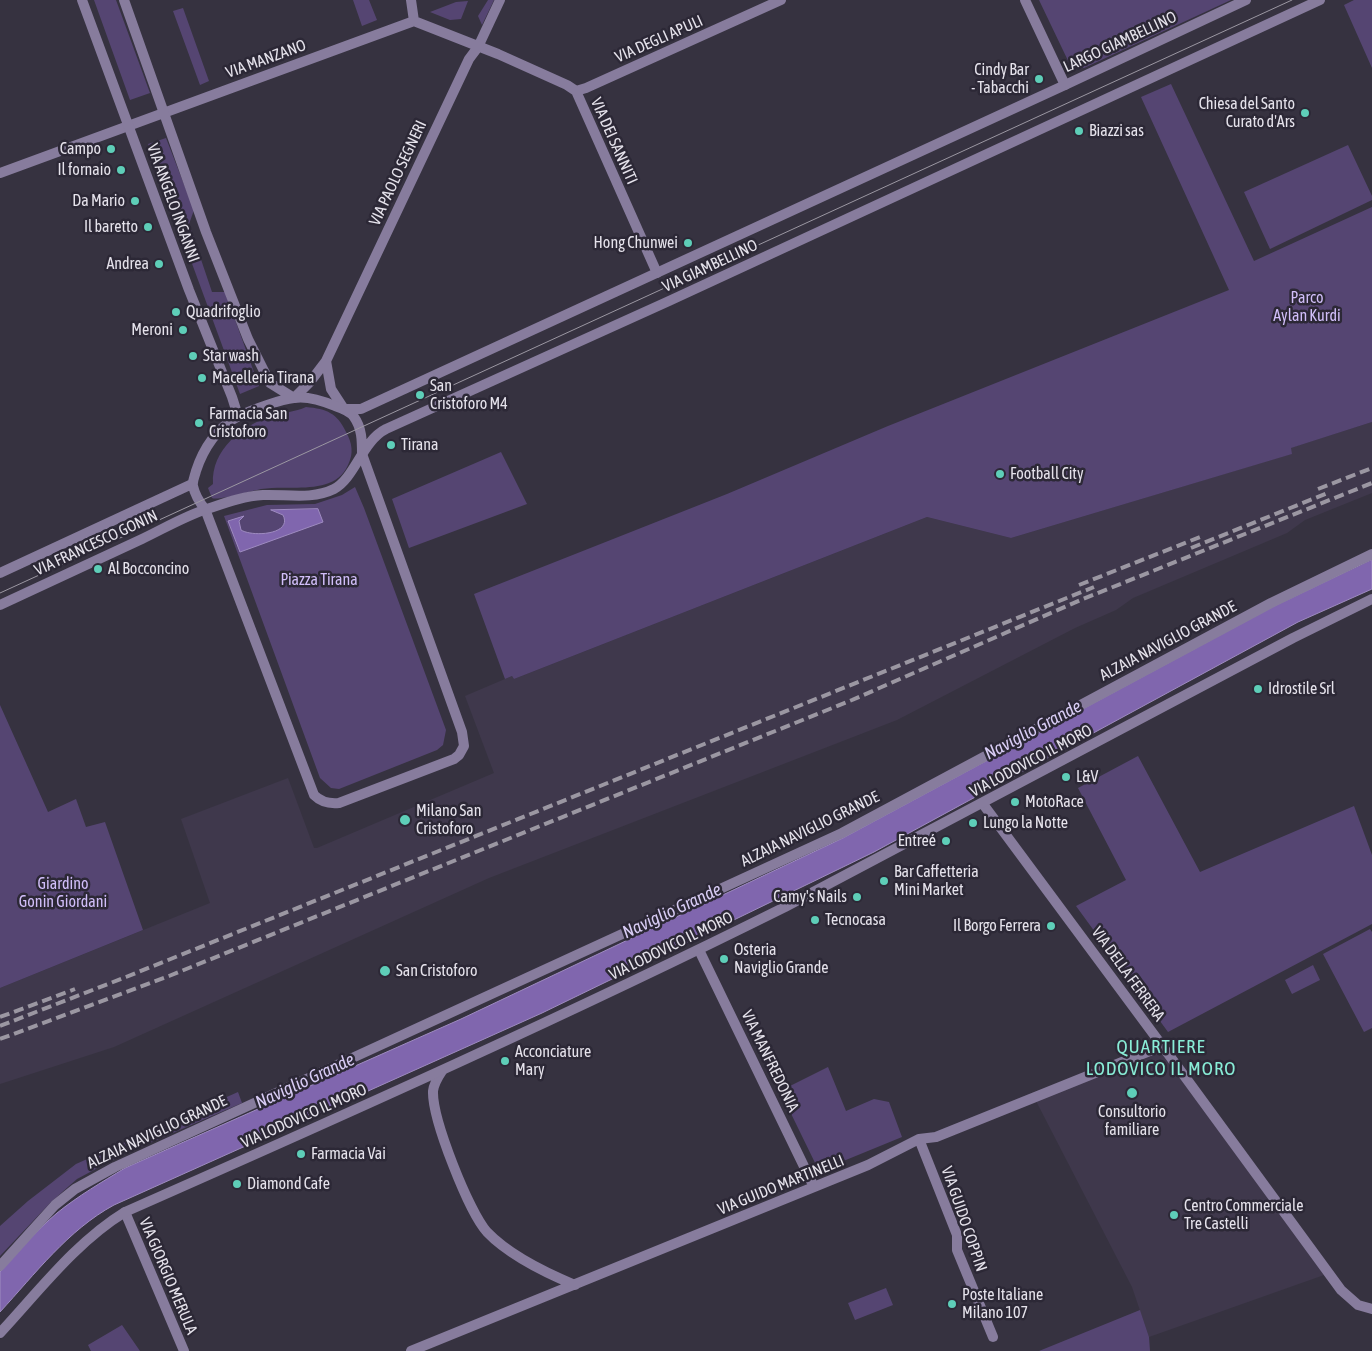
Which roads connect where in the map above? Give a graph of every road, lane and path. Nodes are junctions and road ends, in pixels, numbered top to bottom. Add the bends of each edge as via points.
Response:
1 (82, 0) edge
2 (124, 0) edge
3 (411, 0) edge
4 (500, 0) edge
5 (781, 0) edge
6 (1025, 0) edge
7 (1246, 0) edge
8 (1320, 0) edge
9 (414, 21) junction
10 (478, 47) junction
11 (1065, 85) junction
12 (576, 91) junction
13 (164, 112) junction
14 (128, 126) junction
15 (0, 173) edge
16 (657, 273) junction
17 (326, 361) junction
18 (294, 398) junction
19 (344, 410) junction
20 (238, 416) junction
21 (362, 454) junction
22 (192, 484) junction
23 (205, 509) junction
24 (1372, 554) edge
25 (0, 573) edge
26 (1372, 599) edge
27 (0, 604) edge
28 (983, 804) junction
29 (699, 950) junction
30 (1162, 1046) junction
31 (442, 1071) junction
32 (418, 1081) junction
33 (434, 1087) junction
34 (919, 1139) junction
35 (814, 1186) junction
36 (126, 1212) junction
37 (0, 1266) edge
38 (575, 1285) junction
39 (1372, 1309) edge
40 (0, 1333) edge
41 (993, 1337) dead end
42 (184, 1351) edge
43 (411, 1351) edge

1 - 14 street, VIA ANGELO INGANNI
2 - 13 street, VIA ANGELO INGANNI
3 - 9 street
4 - 10 street, VIA PAOLO SEGNERI
5 - 12 street, VIA DEGLI APULI
6 - 11 street, LARGO GIAMBELLINO
7 - 11 street, LARGO GIAMBELLINO
8 - 21 street, VIA GIAMBELLINO via 386,429
9 - 10 street, VIA DEI SANNITI
9 - 13 street, VIA MANZANO
10 - 12 street, VIA DEI SANNITI
10 - 17 street, VIA PAOLO SEGNERI via 469,59
11 - 16 street, VIA GIAMBELLINO
12 - 16 street, VIA DEI SANNITI
13 - 14 street, VIA MANZANO
13 - 18 street, VIA ANGELO INGANNI via 248,339 270,383
14 - 15 street, VIA MANZANO
14 - 20 street, VIA ANGELO INGANNI
16 - 19 street, VIA GIAMBELLINO via 364,407
17 - 18 street, VIA PAOLO SEGNERI
17 - 19 street via 331,389
18 - 19 street via 319,401
18 - 20 street
19 - 21 street via 352,414 358,425
20 - 22 street via 208,445
21 - 23 street via 345,480 323,493 255,496
21 - 23 street via 446,686 464,746 454,759 339,803 326,803 314,795
22 - 23 street
22 - 25 street, VIA FRANCESCO GONIN
23 - 27 street, VIA FRANCESCO GONIN
24 - 37 street, ALZAIA NAVIGLIO GRANDE via 1271,603 842,833 116,1167 55,1204
26 - 28 street, VIA LODOVICO IL MORO
28 - 29 street, VIA LODOVICO IL MORO
28 - 30 street, VIA DELLA FERRERA
29 - 31 street, VIA LODOVICO IL MORO
29 - 35 street, VIA MANFREDONIA
30 - 34 street, VIA GUIDO MARTINELLI via 936,1137
30 - 39 street, VIA DELLA FERRERA via 1341,1290 1358,1305
31 - 32 street, VIA LODOVICO IL MORO
31 - 33 street
32 - 33 street via 430,1082
32 - 36 street, VIA LODOVICO IL MORO
33 - 38 street via 438,1122 475,1216 510,1250 549,1274
34 - 35 street, VIA GUIDO MARTINELLI via 868,1165
34 - 41 street, VIA GUIDO COPPIN via 957,1234 957,1250
35 - 38 street, VIA GUIDO MARTINELLI
36 - 40 street, VIA LODOVICO IL MORO via 107,1223 72,1254
36 - 42 street, VIA GIORGIO MERULA
38 - 43 street, VIA GUIDO MARTINELLI

